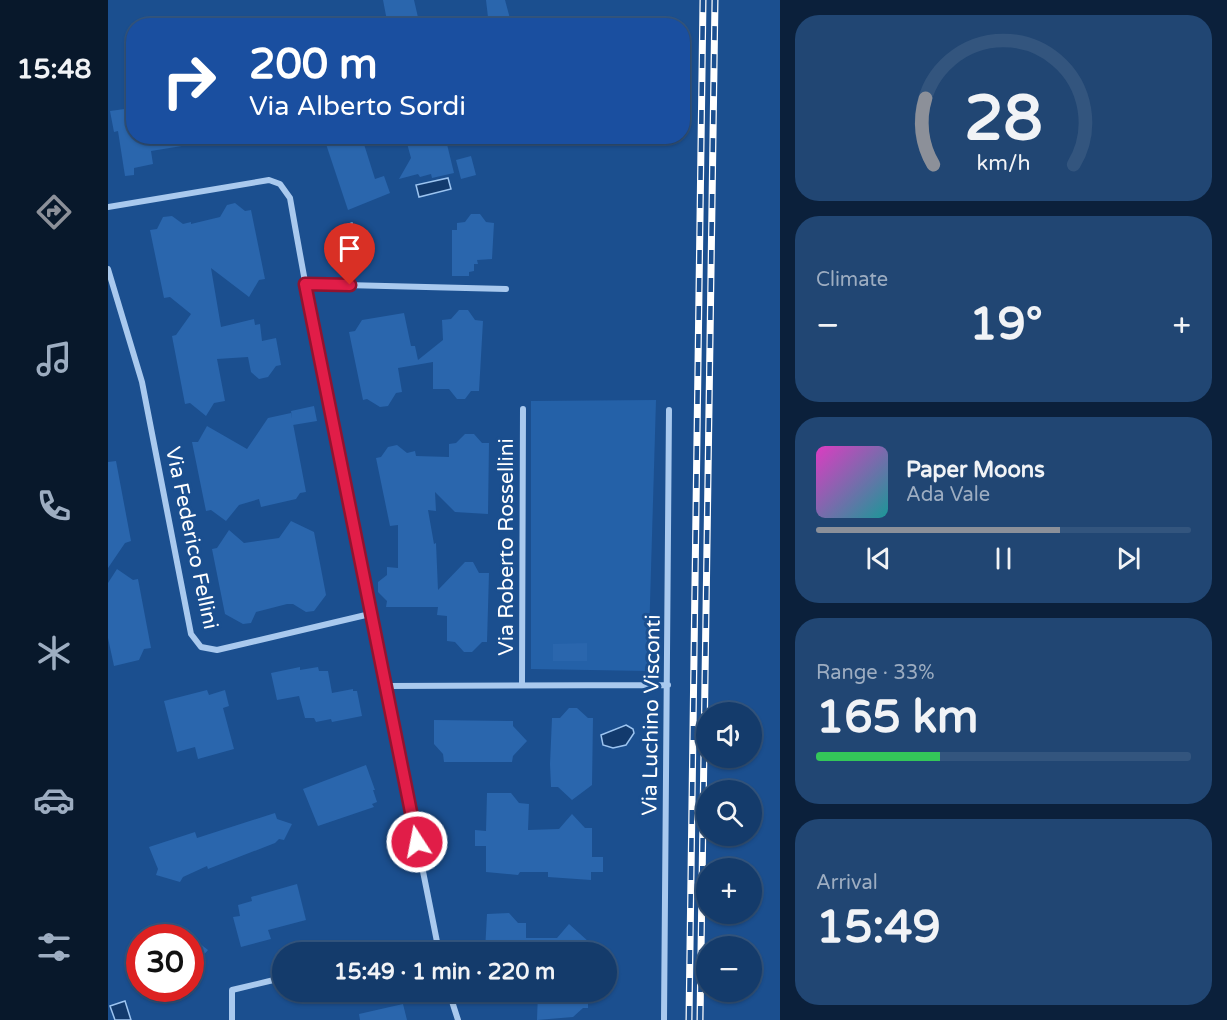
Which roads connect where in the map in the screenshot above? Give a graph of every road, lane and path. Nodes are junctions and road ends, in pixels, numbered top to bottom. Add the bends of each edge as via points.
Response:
1 (108, 207) edge
2 (108, 269) edge
3 (305, 284) junction
4 (507, 289) dead end
5 (523, 409) dead end
6 (669, 410) dead end
7 (370, 614) junction
8 (668, 685) junction
9 (387, 686) junction
10 (522, 686) junction
11 (437, 942) edge
12 (272, 980) edge
13 (452, 1002) edge
14 (232, 1020) edge
15 (458, 1020) edge
16 (664, 1020) edge

1 - 3 street via 269,180 280,184 290,198
2 - 7 street, Via Federico Fellini via 142,382 191,634 201,647 217,650
3 - 4 street
3 - 7 street
5 - 10 street, Via Roberto Rossellini
6 - 8 street, Via Luchino Visconti
7 - 9 street
8 - 10 street, Via Roberto Rossellini
8 - 16 street, Via Luchino Visconti
9 - 10 street, Via Roberto Rossellini
9 - 11 street
12 - 14 street via 232,990
13 - 15 street

